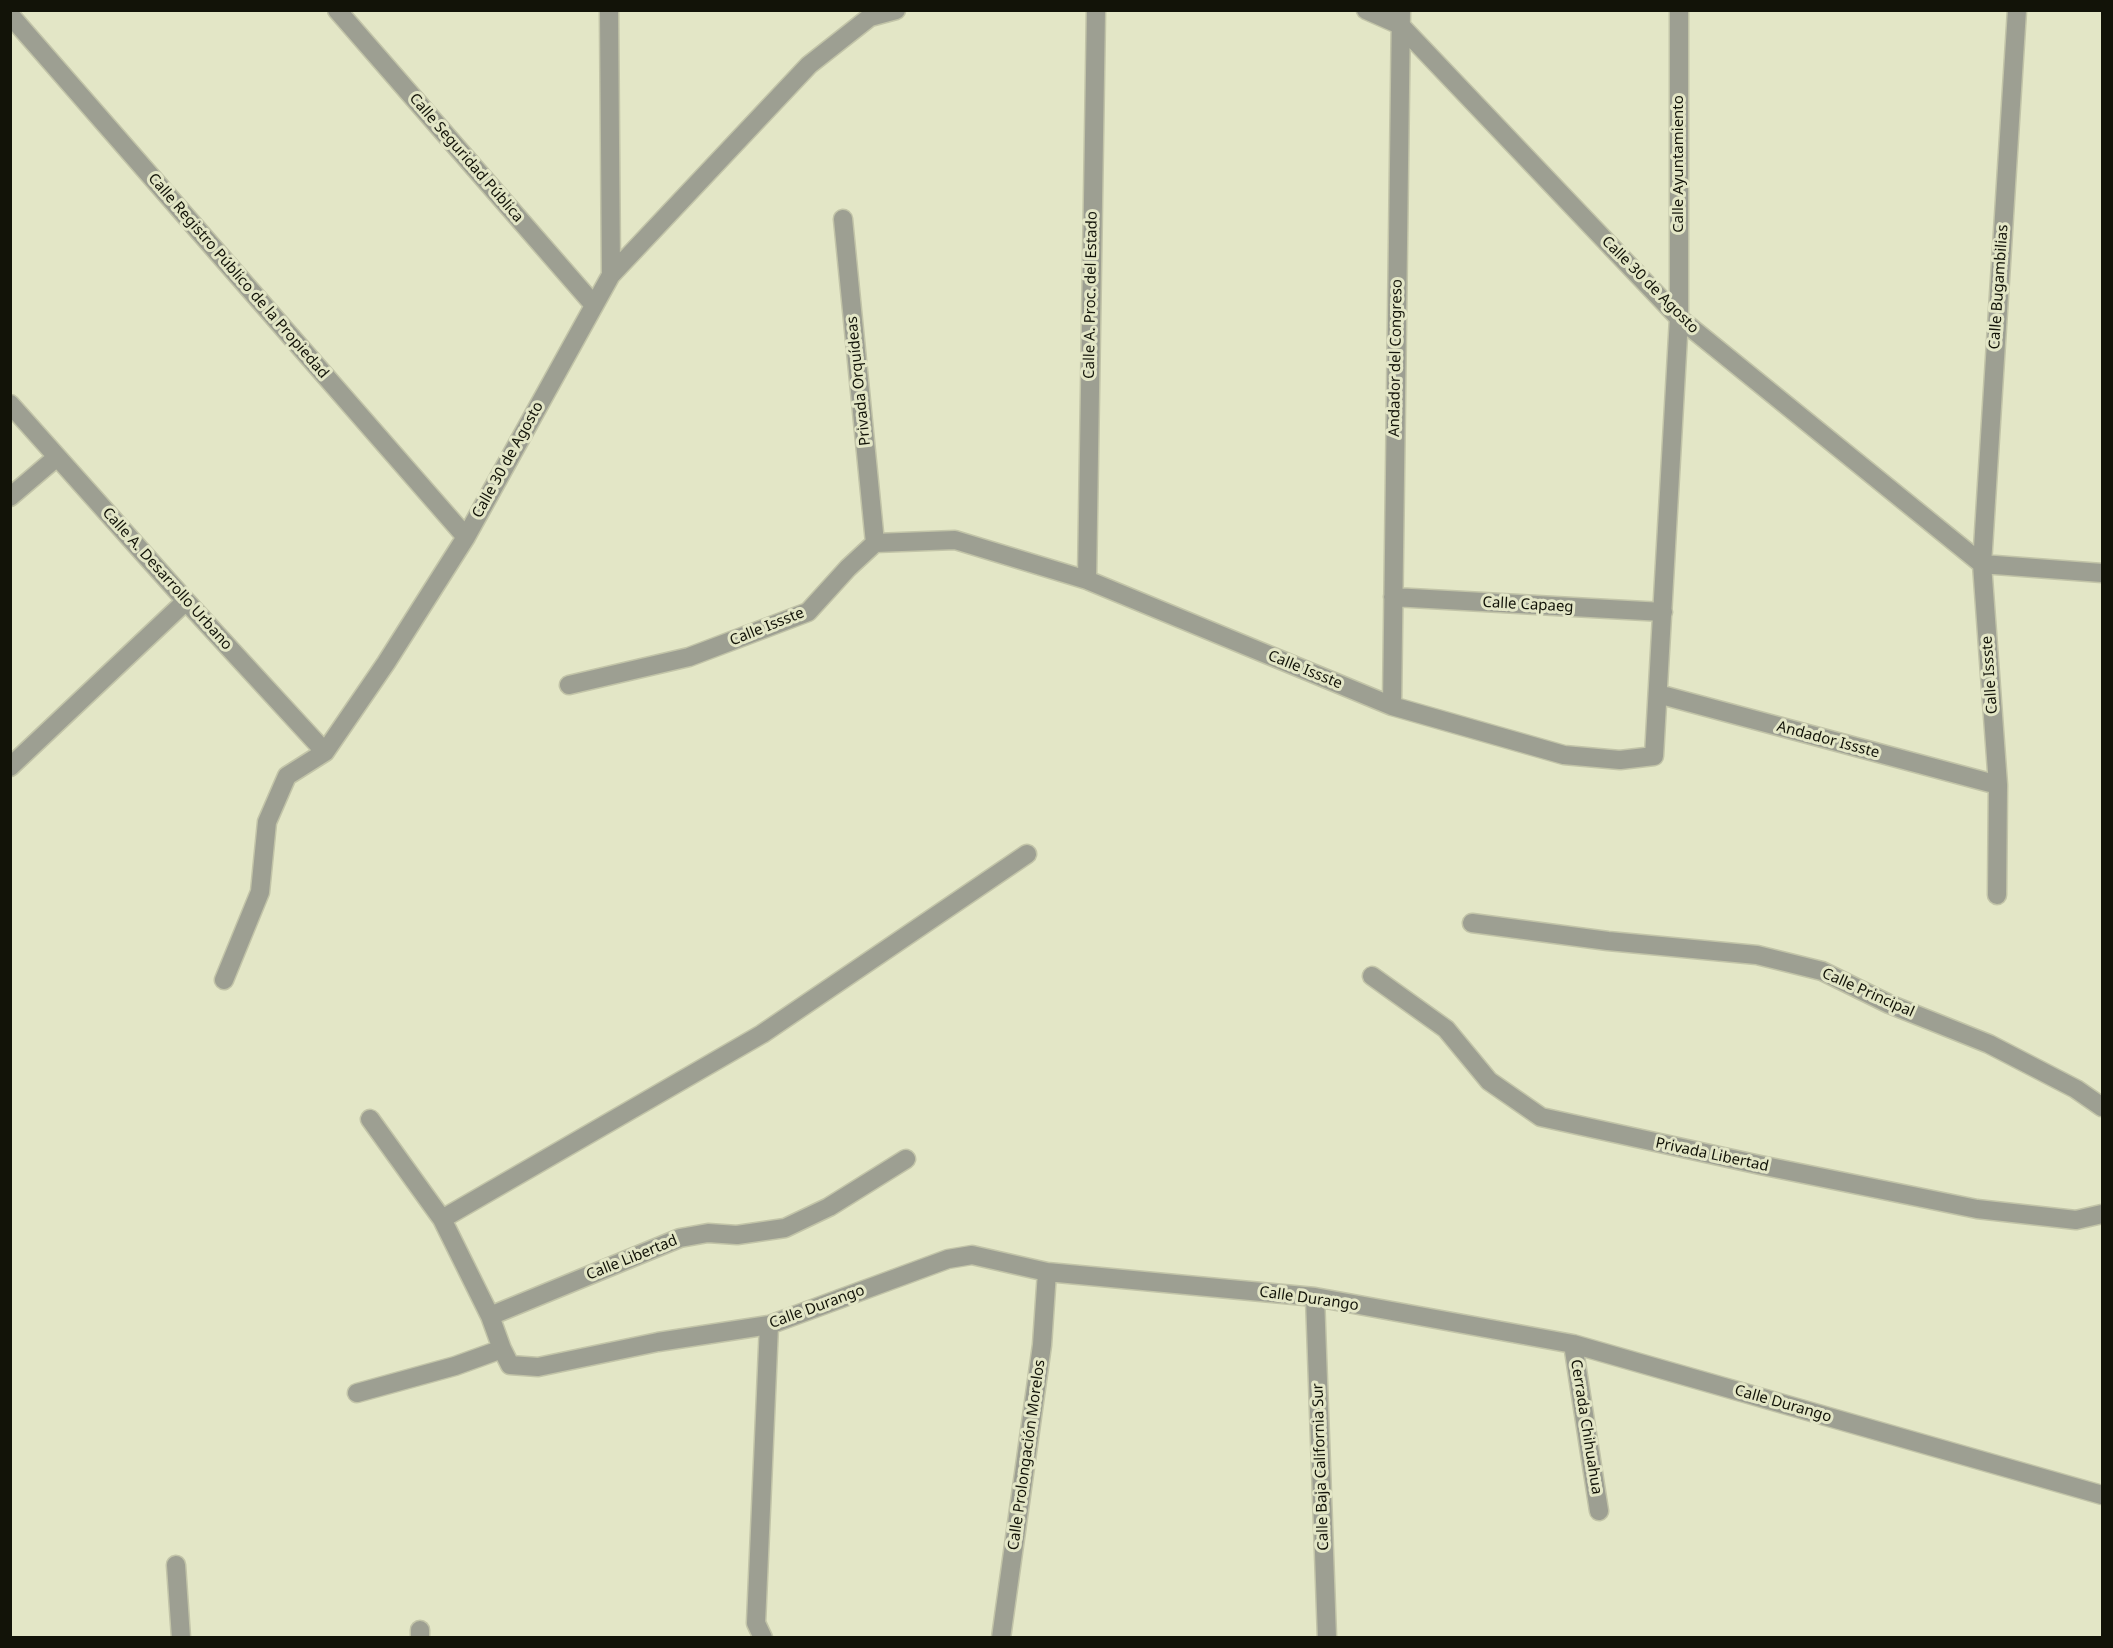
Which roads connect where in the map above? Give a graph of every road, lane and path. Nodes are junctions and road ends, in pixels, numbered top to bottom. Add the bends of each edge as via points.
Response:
1 (13, 10) edge
2 (337, 10) edge
3 (609, 10) edge
4 (896, 10) edge
5 (1096, 10) edge
6 (1366, 10) edge
7 (1679, 10) edge
8 (2017, 10) edge
9 (871, 14) edge
10 (11, 15) edge
11 (1400, 18) edge
12 (843, 219) dead end
13 (610, 275) junction
14 (594, 305) junction
15 (1679, 318) junction
16 (10, 404) edge
17 (57, 457) junction
18 (10, 497) edge
19 (466, 537) junction
20 (875, 543) junction
21 (1982, 564) junction
22 (2103, 573) edge
23 (1087, 580) junction
24 (1393, 597) junction
25 (186, 602) junction
26 (1663, 612) junction
27 (569, 686) dead end
28 (1658, 694) junction
29 (1392, 706) junction
30 (326, 752) junction
31 (10, 767) edge
32 (1998, 785) junction
33 (1027, 854) dead end
34 (1997, 895) dead end
35 (1472, 923) dead end
36 (1372, 976) dead end
37 (224, 980) dead end
38 (2103, 1107) edge
39 (370, 1119) dead end
40 (906, 1160) dead end
41 (2103, 1214) edge
42 (442, 1219) junction
43 (1047, 1272) junction
44 (1315, 1297) junction
45 (490, 1316) junction
46 (769, 1325) junction
47 (1573, 1344) junction
48 (506, 1357) junction
49 (357, 1393) dead end
50 (2103, 1496) edge
51 (1599, 1510) dead end
52 (176, 1565) dead end
53 (181, 1638) edge
54 (763, 1638) edge
55 (1001, 1638) edge
56 (1327, 1638) edge

1 - 10 street
2 - 14 street, Calle Seguridad Pública
3 - 13 street
4 - 9 street, Calle 30 de Agosto
5 - 23 street, Calle A. Proc. del Estado
6 - 11 street, Calle 30 de Agosto
7 - 15 street, Calle Ayuntamiento
8 - 21 street, Calle Bugambilias
9 - 13 street, Calle 30 de Agosto via 809,65
10 - 19 street, Calle Registro Público de la Propiedad
11 - 15 street, Calle 30 de Agosto
11 - 24 street, Andador del Congreso
12 - 20 street, Privada Orquídeas
13 - 14 street, Calle 30 de Agosto
14 - 19 street, Calle 30 de Agosto
15 - 21 street, Calle 30 de Agosto
15 - 26 street, Calle Issste
16 - 17 street, Calle A. Desarrollo Urbano
17 - 18 street
17 - 25 street, Calle A. Desarrollo Urbano
19 - 30 street, Calle 30 de Agosto
20 - 23 street, Calle Issste via 955,540
20 - 27 street, Calle Issste via 808,612 689,657
21 - 22 street
21 - 32 street, Calle Issste
23 - 29 street, Calle Issste
24 - 26 street, Calle Capaeg
24 - 29 street, Andador del Congreso
25 - 30 street, Calle A. Desarrollo Urbano
25 - 31 street
26 - 28 street, Calle Issste
28 - 29 street, Calle Issste via 1654,756 1620,760 1564,755
28 - 32 street, Andador Issste
30 - 37 street, Calle 30 de Agosto via 287,776 267,822 260,892
32 - 34 street, Calle Issste
33 - 42 street via 762,1034
35 - 38 street, Calle Principal via 1757,955 1822,971 1889,1004 1989,1044
36 - 41 street, Privada Libertad via 1446,1029 1489,1081 1541,1117 1977,1209 2076,1220
39 - 42 street
40 - 45 street, Calle Libertad via 829,1207 785,1228 680,1238
42 - 45 street
43 - 44 street, Calle Durango
43 - 46 street, Calle Durango via 972,1255 948,1259
43 - 55 street, Calle Prolongación Morelos via 1042,1345
44 - 47 street, Calle Durango
44 - 56 street, Calle Baja California Sur
45 - 48 street
46 - 48 street, Calle Durango via 658,1342 538,1367
46 - 54 street via 756,1623
47 - 50 street, Calle Durango
47 - 51 street, Cerrada Chihuahua
48 - 49 street via 455,1366
52 - 53 street

